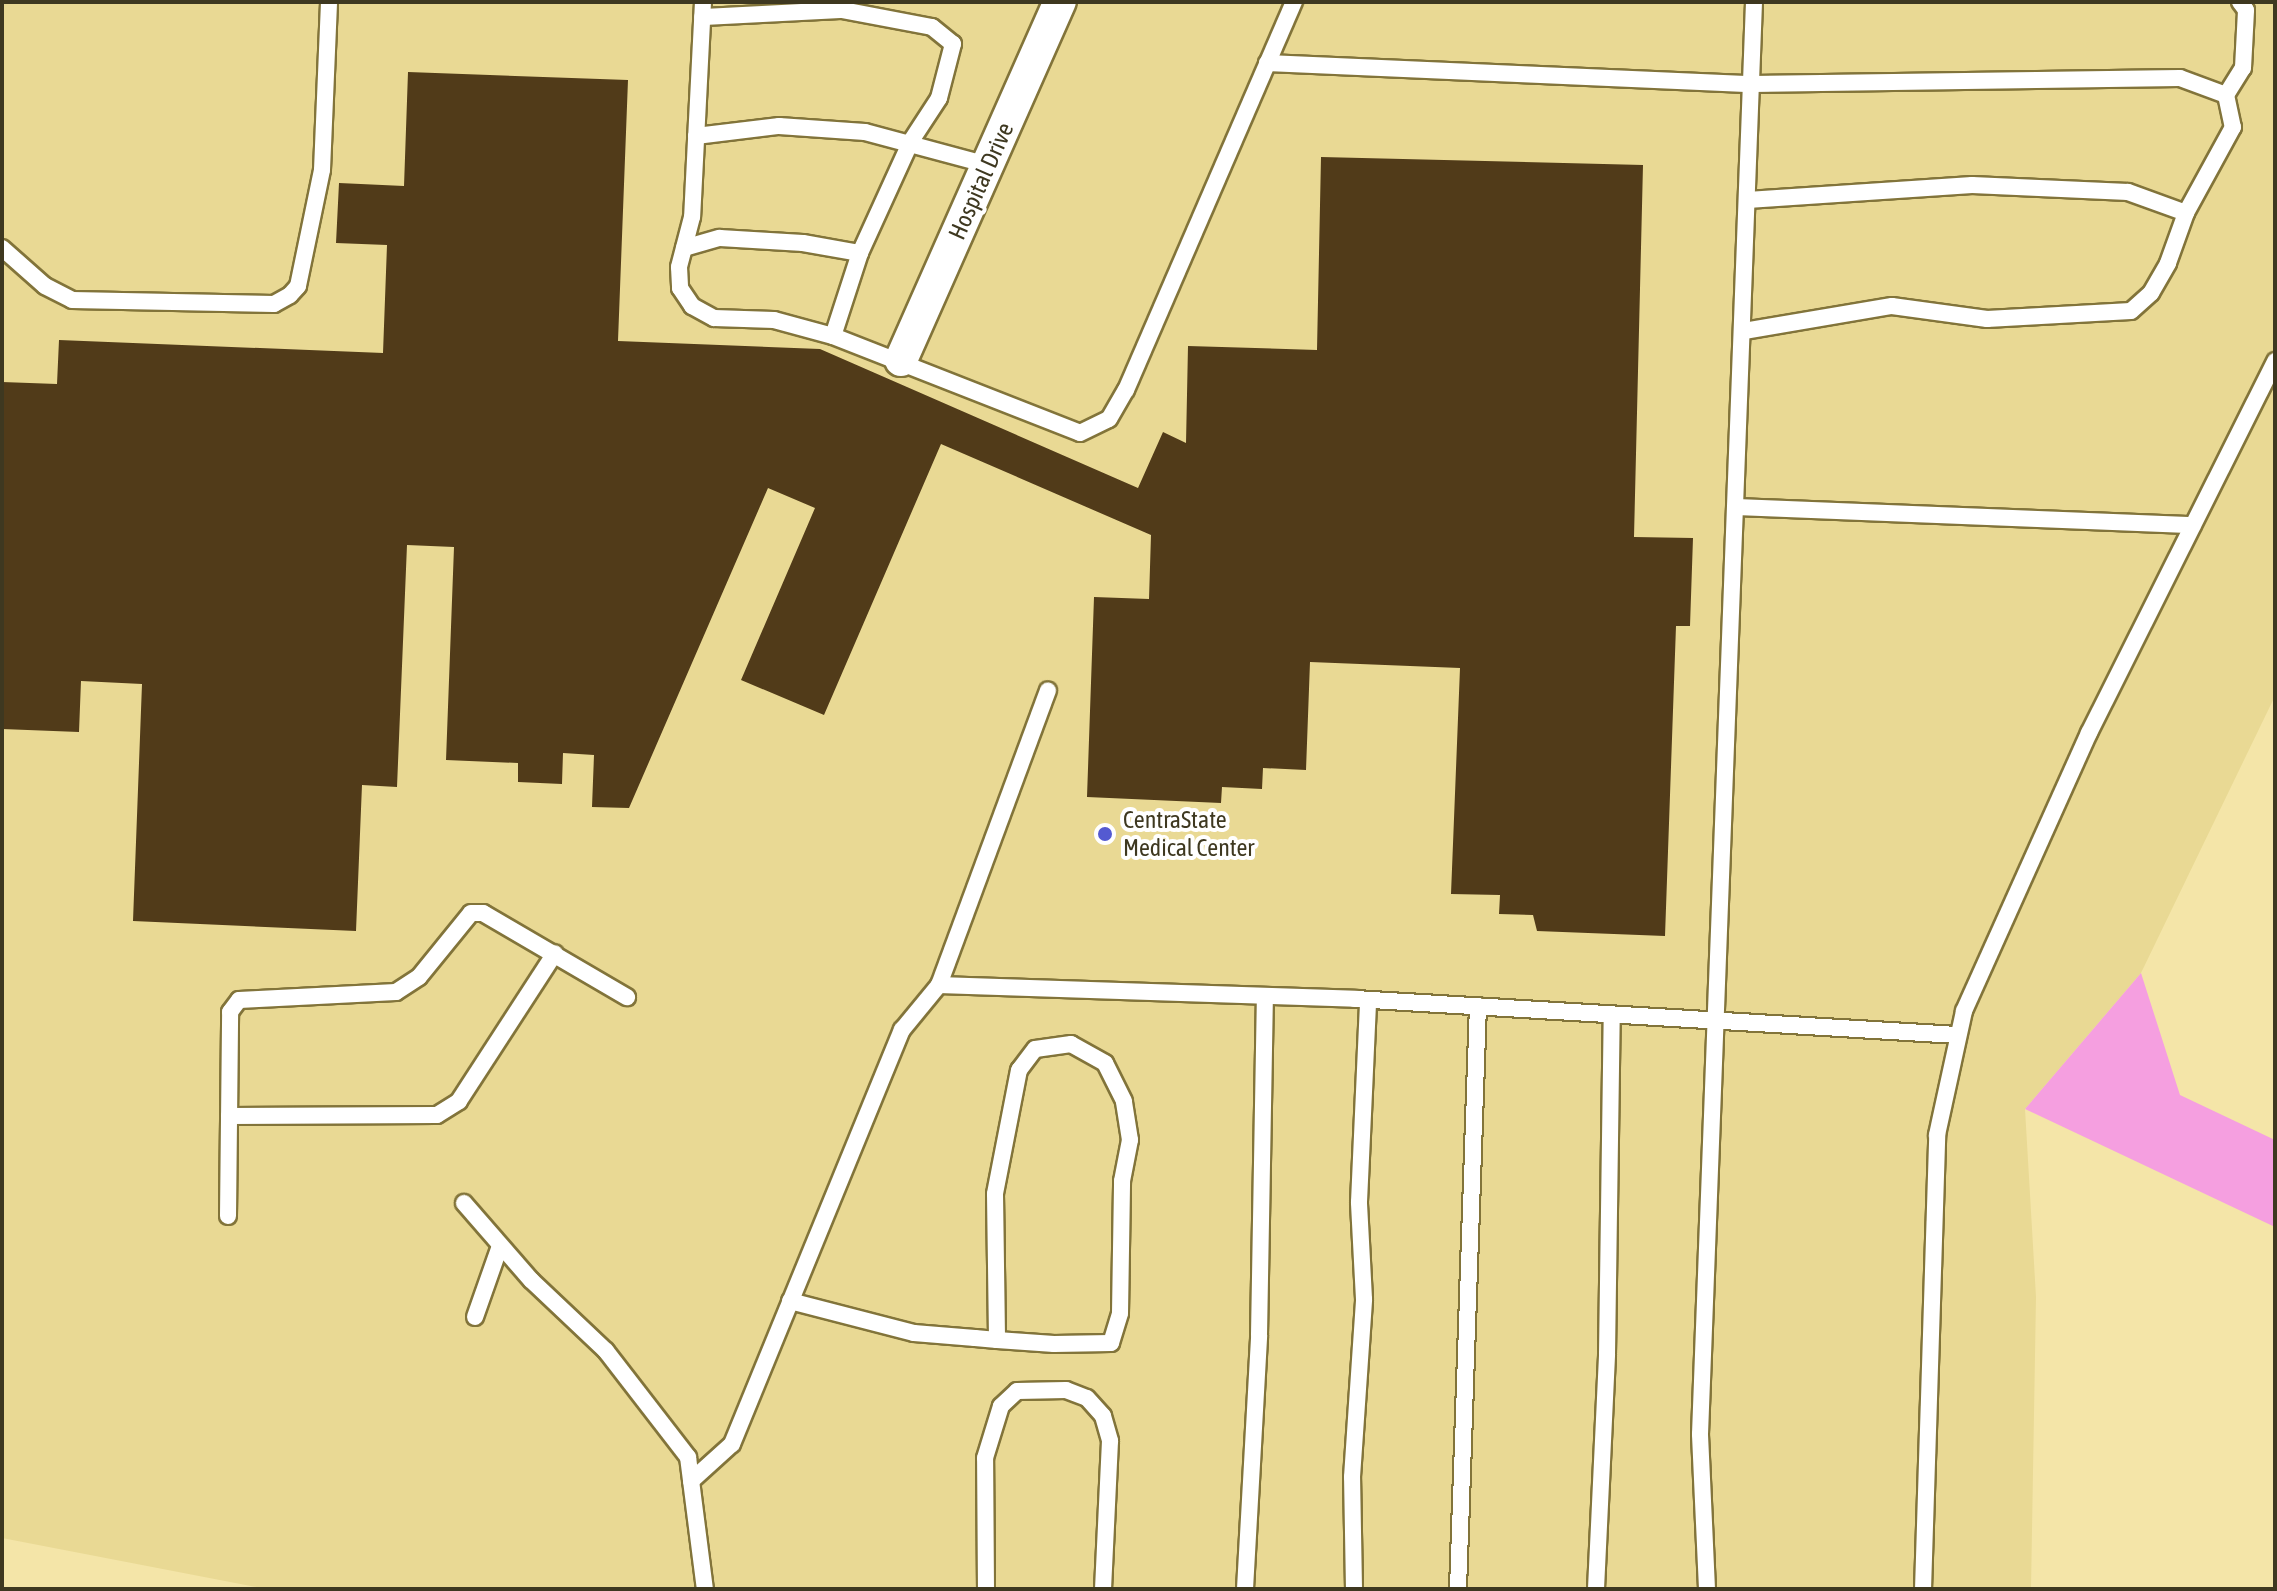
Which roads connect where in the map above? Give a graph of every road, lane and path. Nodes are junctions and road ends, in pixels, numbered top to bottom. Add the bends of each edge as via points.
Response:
1 (329, 2) edge
2 (1060, 2) edge
3 (1294, 2) edge
4 (1754, 2) edge
5 (2240, 2) edge
6 (702, 9) edge
7 (1267, 63) junction
8 (1752, 84) junction
9 (2226, 95) junction
10 (696, 136) junction
11 (911, 141) junction
12 (988, 165) junction
13 (1748, 200) junction
14 (2186, 213) junction
15 (2, 248) edge
16 (684, 248) junction
17 (860, 253) junction
18 (1744, 331) junction
19 (833, 336) junction
20 (901, 360) junction
21 (2275, 361) edge
22 (1738, 507) junction
23 (2193, 525) junction
24 (1048, 690) dead end
25 (555, 953) junction
26 (939, 985) junction
27 (1265, 996) junction
28 (627, 997) dead end
29 (1368, 1000) junction
30 (1478, 1006) junction
31 (1612, 1014) junction
32 (1719, 1021) junction
33 (1958, 1035) junction
34 (229, 1116) junction
35 (464, 1203) dead end
36 (228, 1216) dead end
37 (500, 1246) junction
38 (790, 1301) junction
39 (475, 1317) dead end
40 (997, 1340) junction
41 (691, 1481) junction
42 (705, 1589) edge
43 (986, 1589) edge
44 (1103, 1589) edge
45 (1245, 1589) edge
46 (1354, 1589) edge
47 (1458, 1589) edge
48 (1596, 1589) edge
49 (1707, 1589) edge
50 (1923, 1589) edge

1 - 15 lane via 322,170 298,286 290,295 274,304 72,300 45,286
2 - 12 street, Hospital Drive
3 - 7 lane
4 - 8 lane
5 - 9 lane via 2246,10 2243,68
6 - 10 lane
6 - 11 lane via 842,10 932,27 953,44 939,98
7 - 8 lane
7 - 20 lane via 1109,419 1080,433
8 - 9 lane via 2180,78
8 - 13 lane
9 - 14 lane via 2233,127
10 - 11 lane via 779,126
10 - 16 lane via 692,217
11 - 12 lane
11 - 17 lane
12 - 20 street, Hospital Drive
13 - 14 lane via 1972,185 2128,192
13 - 18 lane
14 - 18 lane via 2168,263 2151,293 2131,311 1987,319 1892,306
16 - 17 lane via 720,238
16 - 19 lane via 680,288 692,306 714,318 774,320
17 - 19 lane
18 - 22 lane
19 - 20 lane
21 - 23 lane
22 - 23 lane
22 - 32 lane
23 - 33 lane via 2089,733 1964,1011
24 - 26 lane
25 - 28 lane
25 - 34 lane via 459,1101 437,1115
25 - 34 lane via 491,914 471,913 419,977 396,992 239,1000 230,1012
26 - 27 lane
26 - 38 lane via 902,1030
27 - 29 lane
27 - 45 lane via 1259,1335
29 - 30 lane
29 - 46 lane via 1359,1202 1364,1299 1352,1477
30 - 31 lane
30 - 47 lane
31 - 32 lane
31 - 48 lane via 1607,1354
32 - 33 lane
32 - 49 lane via 1700,1434
33 - 50 lane via 1937,1135
34 - 36 lane
35 - 37 lane
37 - 39 lane
37 - 41 lane via 606,1351 688,1457
38 - 40 lane via 914,1333
38 - 41 lane via 732,1444
40 - 40 lane via 1111,1343 1120,1313 1122,1181 1130,1140 1124,1101 1105,1063 1071,1044 1035,1049 1019,1070 995,1194
41 - 42 lane
43 - 44 lane via 985,1458 1001,1406 1017,1391 1066,1390 1087,1398 1103,1416 1110,1441

